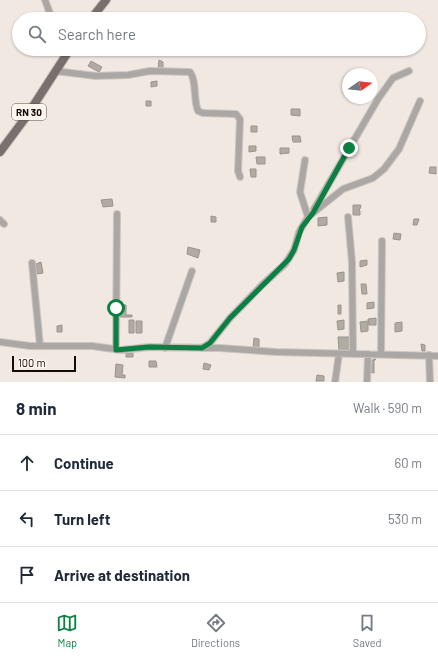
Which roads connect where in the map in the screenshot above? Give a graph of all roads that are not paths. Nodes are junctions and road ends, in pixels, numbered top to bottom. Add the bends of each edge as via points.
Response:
1 (45, 0) edge
2 (106, 0) edge
3 (49, 12) edge
4 (97, 12) edge
5 (65, 56) edge
6 (55, 71) junction
7 (409, 71) dead end
8 (420, 101) dead end
9 (0, 152) edge
10 (305, 160) dead end
11 (240, 177) dead end
12 (117, 214) dead end
13 (310, 215) junction
14 (348, 217) dead end
15 (382, 241) dead end
16 (32, 263) dead end
17 (192, 271) dead end
18 (0, 342) edge
19 (40, 346) junction
20 (165, 348) junction
21 (202, 348) junction
22 (116, 350) junction
23 (340, 354) junction
24 (353, 354) junction
25 (368, 354) junction
26 (381, 354) junction
27 (429, 356) junction
28 (438, 356) edge
29 (335, 382) edge
30 (367, 382) edge
31 (430, 382) edge

1 - 3 street
2 - 4 main road
5 - 6 main road, RN 30
6 - 9 main road, RN 30
6 - 11 street via 96,76 119,76 150,71 190,72 194,78 194,95 198,111 236,114 240,119
7 - 13 street via 393,78 378,99
8 - 13 street via 399,149 384,169 373,178 347,187
10 - 13 street via 300,192
12 - 22 street
13 - 21 street via 299,232 294,250 285,264 230,318 210,343
14 - 24 street via 352,262
15 - 26 street
16 - 19 street
17 - 20 street
18 - 19 street
19 - 22 street via 92,346
20 - 21 street
20 - 22 street
21 - 23 street
23 - 24 street
23 - 29 street
24 - 25 street
25 - 26 street
25 - 30 street
26 - 27 street
27 - 28 street
27 - 31 street

